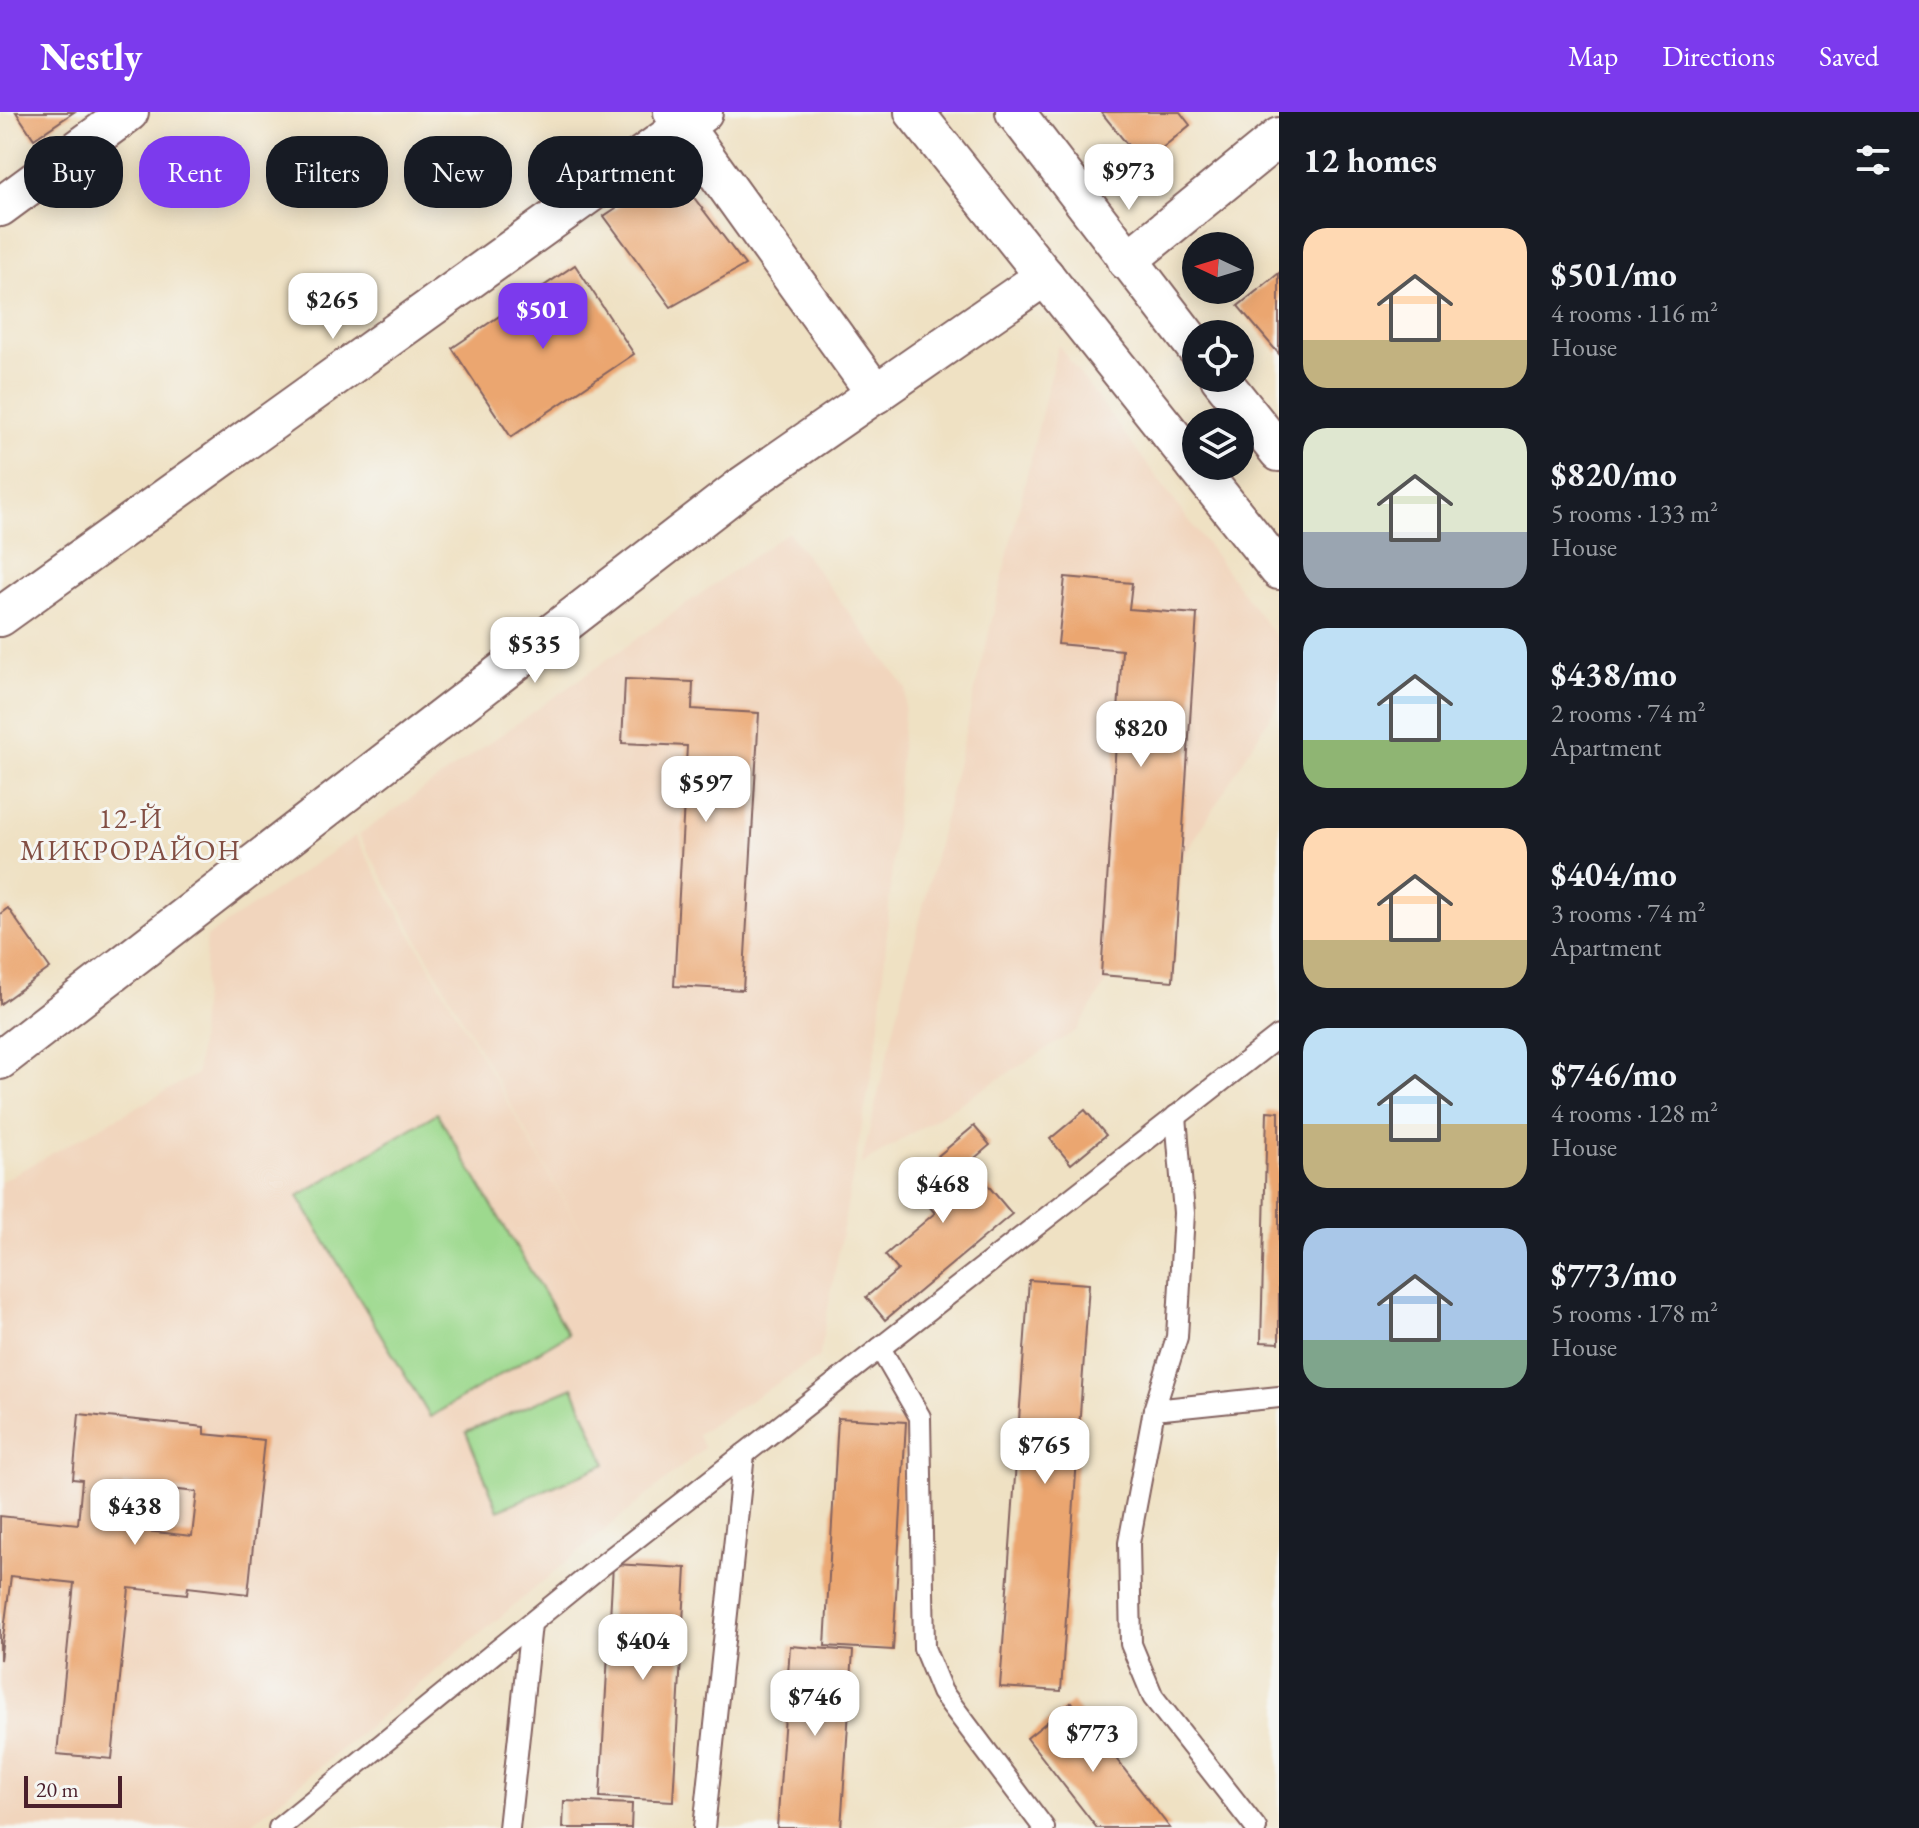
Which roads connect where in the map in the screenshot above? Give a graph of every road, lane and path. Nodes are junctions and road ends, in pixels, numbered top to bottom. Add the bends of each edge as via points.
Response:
1 (129, 112) edge
2 (914, 112) edge
3 (1015, 112) edge
4 (686, 117) edge
5 (1279, 137) edge
6 (0, 207) edge
7 (1127, 261) junction
8 (1045, 276) junction
9 (1182, 330) edge
10 (1231, 392) edge
11 (876, 394) junction
12 (1182, 448) edge
13 (1279, 452) edge
14 (1207, 480) edge
15 (1279, 570) edge
16 (0, 617) edge
17 (1279, 1036) edge
18 (0, 1060) edge
19 (1176, 1116) junction
20 (880, 1348) junction
21 (1279, 1397) edge
22 (1154, 1410) junction
23 (744, 1454) junction
24 (531, 1624) junction
25 (279, 1828) edge
26 (509, 1828) edge
27 (704, 1828) edge
28 (1044, 1828) edge
29 (1256, 1828) edge

1 - 6 street
2 - 8 street
3 - 7 street
4 - 11 street
4 - 16 street
5 - 7 street
7 - 9 street
8 - 11 street
8 - 12 street
10 - 13 street
11 - 18 street via 744,485
14 - 15 street
17 - 19 lane
19 - 20 lane
19 - 22 lane via 1184,1213 1177,1337
20 - 23 lane
20 - 28 lane via 920,1417 924,1648 942,1692
21 - 22 lane
22 - 29 lane via 1129,1543 1131,1644 1153,1697
23 - 24 lane
23 - 27 lane
24 - 25 lane
24 - 26 lane

